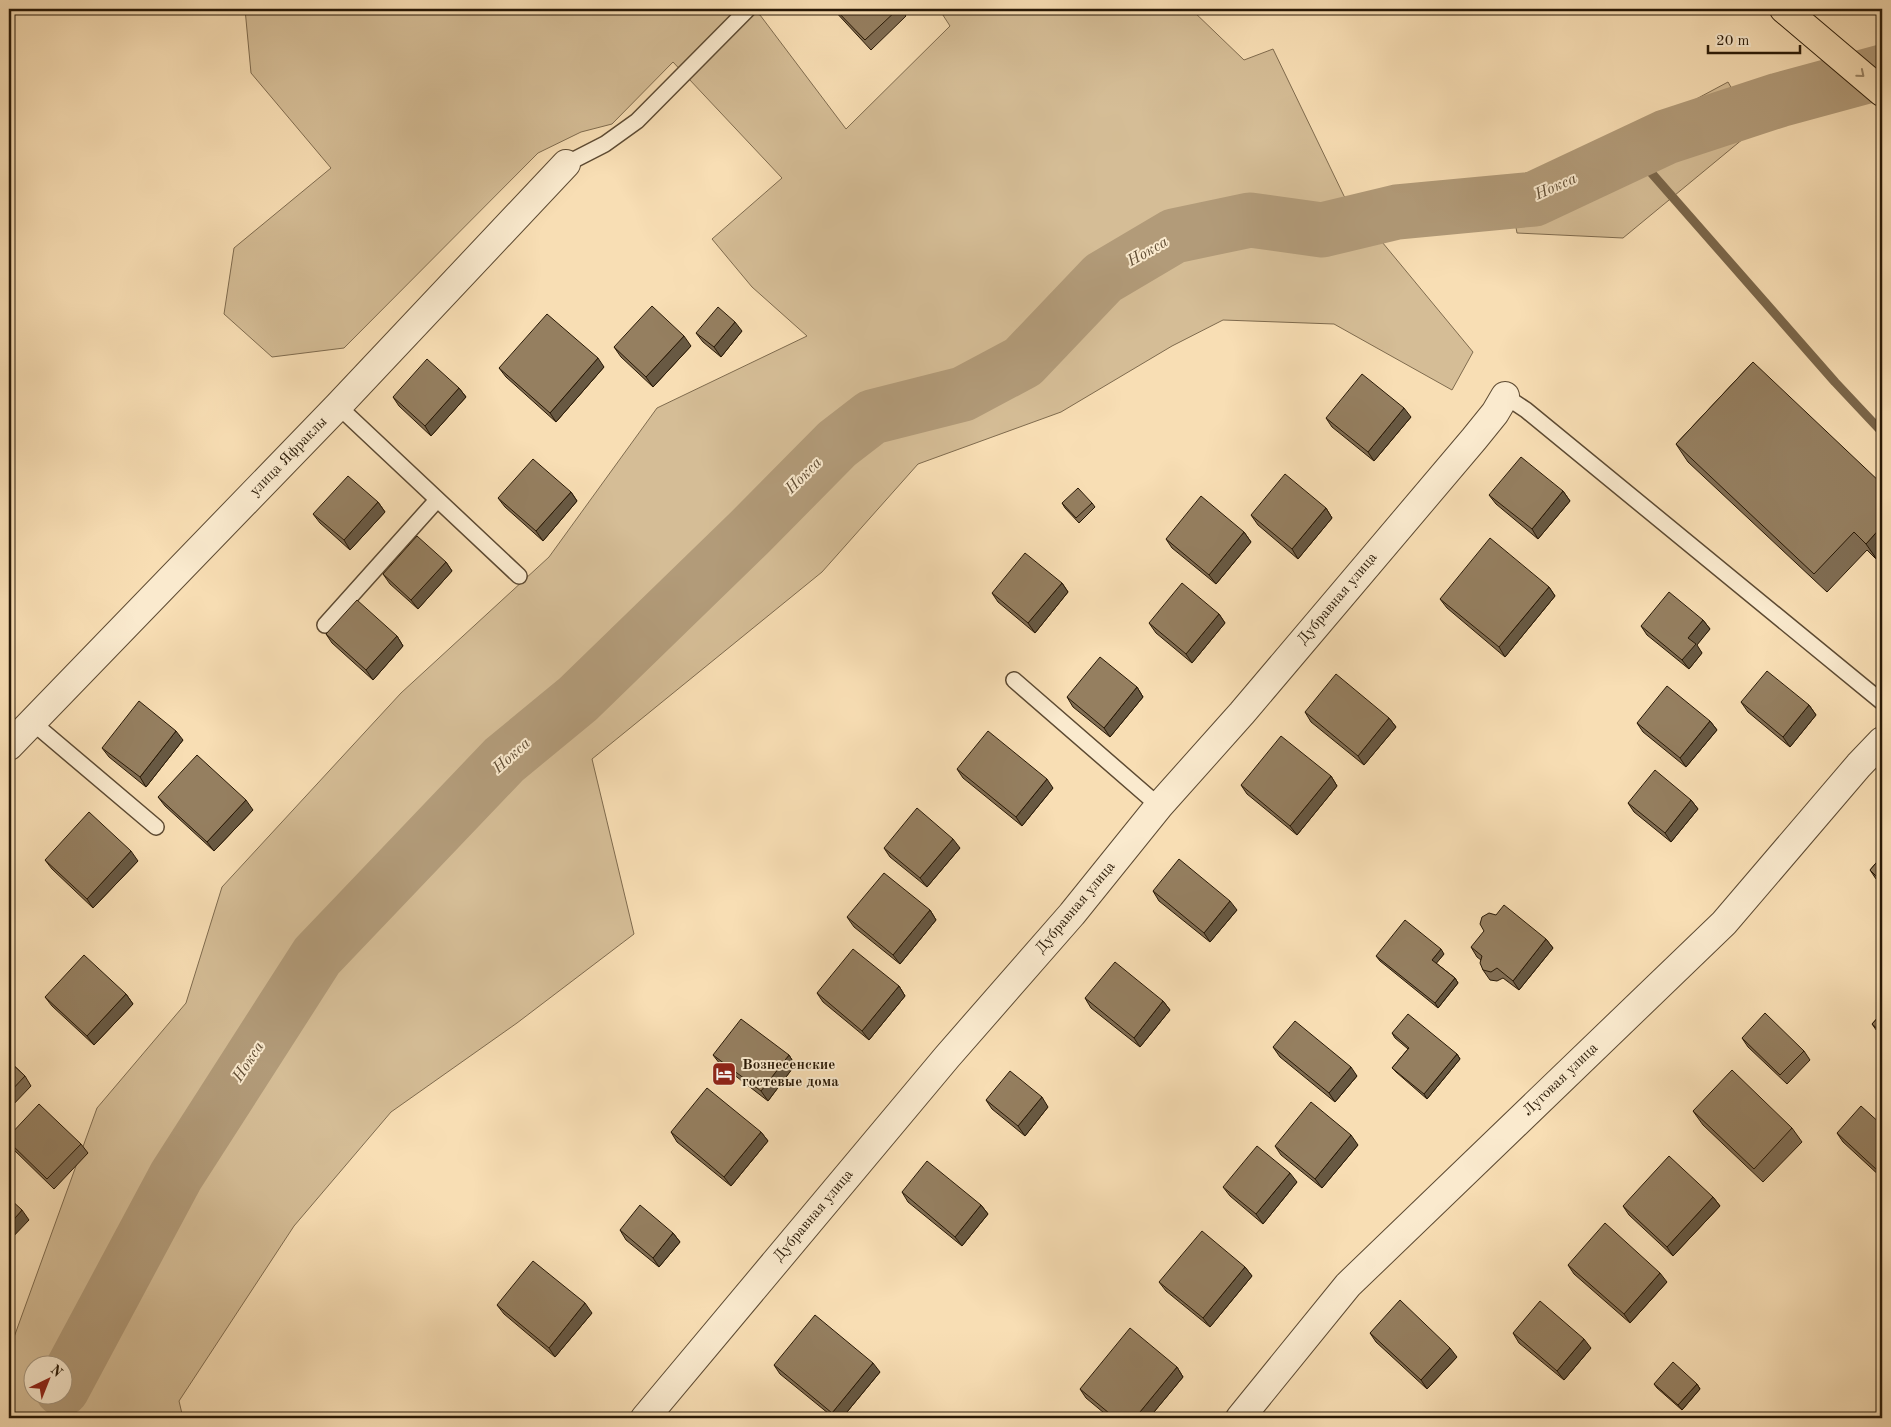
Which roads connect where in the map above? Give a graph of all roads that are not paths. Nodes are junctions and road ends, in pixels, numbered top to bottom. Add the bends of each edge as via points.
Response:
1 (748, 9) edge
2 (1784, 9) edge
3 (1882, 92) edge
4 (566, 164) joint
5 (1506, 396) joint
6 (338, 406) junction
7 (437, 500) junction
8 (519, 576) dead end
9 (326, 625) dead end
10 (1014, 680) dead end
11 (1882, 702) edge
12 (32, 722) junction
13 (1882, 742) edge
14 (9, 746) edge
15 (1158, 806) junction
16 (156, 827) dead end
17 (645, 1418) edge
18 (1240, 1418) edge

1 - 4 lane via 636,121 605,144
2 -> 3 main road
4 - 6 street, улица Яфраклы
5 - 11 lane
5 - 15 street, Дубравная улица via 1474,439
6 - 7 lane
6 - 12 street, улица Яфраклы
7 - 8 lane
7 - 9 lane
10 - 15 lane
12 - 14 street, улица Яфраклы
12 - 16 lane
13 - 18 street, Луговая улица via 1724,923 1348,1285
15 - 17 street, Дубравная улица via 1072,914 947,1057

